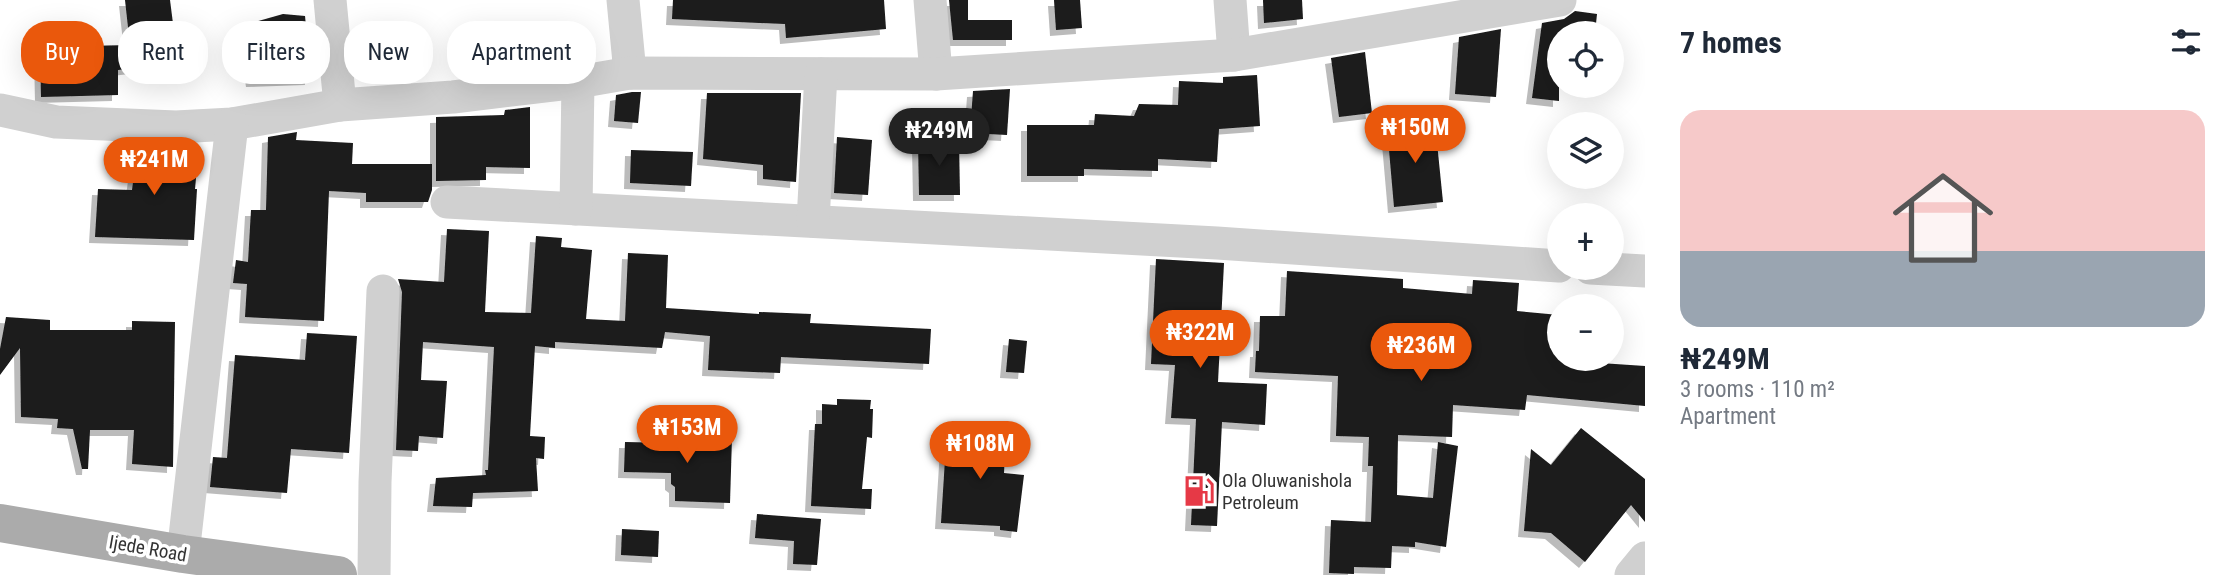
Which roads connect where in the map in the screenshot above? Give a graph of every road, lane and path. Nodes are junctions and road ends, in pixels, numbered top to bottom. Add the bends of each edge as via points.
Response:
1 (330, 0) edge
2 (623, 0) edge
3 (930, 0) edge
4 (1230, 0) edge
5 (1560, 0) edge
6 (1234, 55) junction
7 (630, 73) junction
8 (821, 74) junction
9 (936, 74) junction
10 (596, 79) edge
11 (561, 84) edge
12 (578, 84) edge
13 (340, 105) junction
14 (0, 110) edge
15 (232, 124) junction
16 (447, 202) dead end
17 (576, 209) junction
18 (813, 221) junction
19 (1547, 265) edge
20 (1624, 270) edge
21 (1645, 271) edge
22 (383, 291) dead end
23 (0, 523) edge
24 (0, 547) edge
25 (1645, 558) edge
26 (172, 565) edge
27 (338, 575) edge
28 (374, 575) edge
29 (1631, 575) edge

1 - 13 street
2 - 7 street
3 - 9 street
4 - 6 street
5 - 6 street
6 - 9 street
7 - 8 street
7 - 10 street
8 - 9 street
8 - 18 street
11 - 13 street
12 - 17 street
13 - 15 street
14 - 15 street via 56,122 176,127
15 - 26 street
16 - 17 street
17 - 18 street
18 - 19 street
20 - 21 street
22 - 28 street
23 - 26 main road, Ijede Road
24 - 26 main road, Ijede Road
25 - 29 street
26 - 27 main road, Ijede Road

